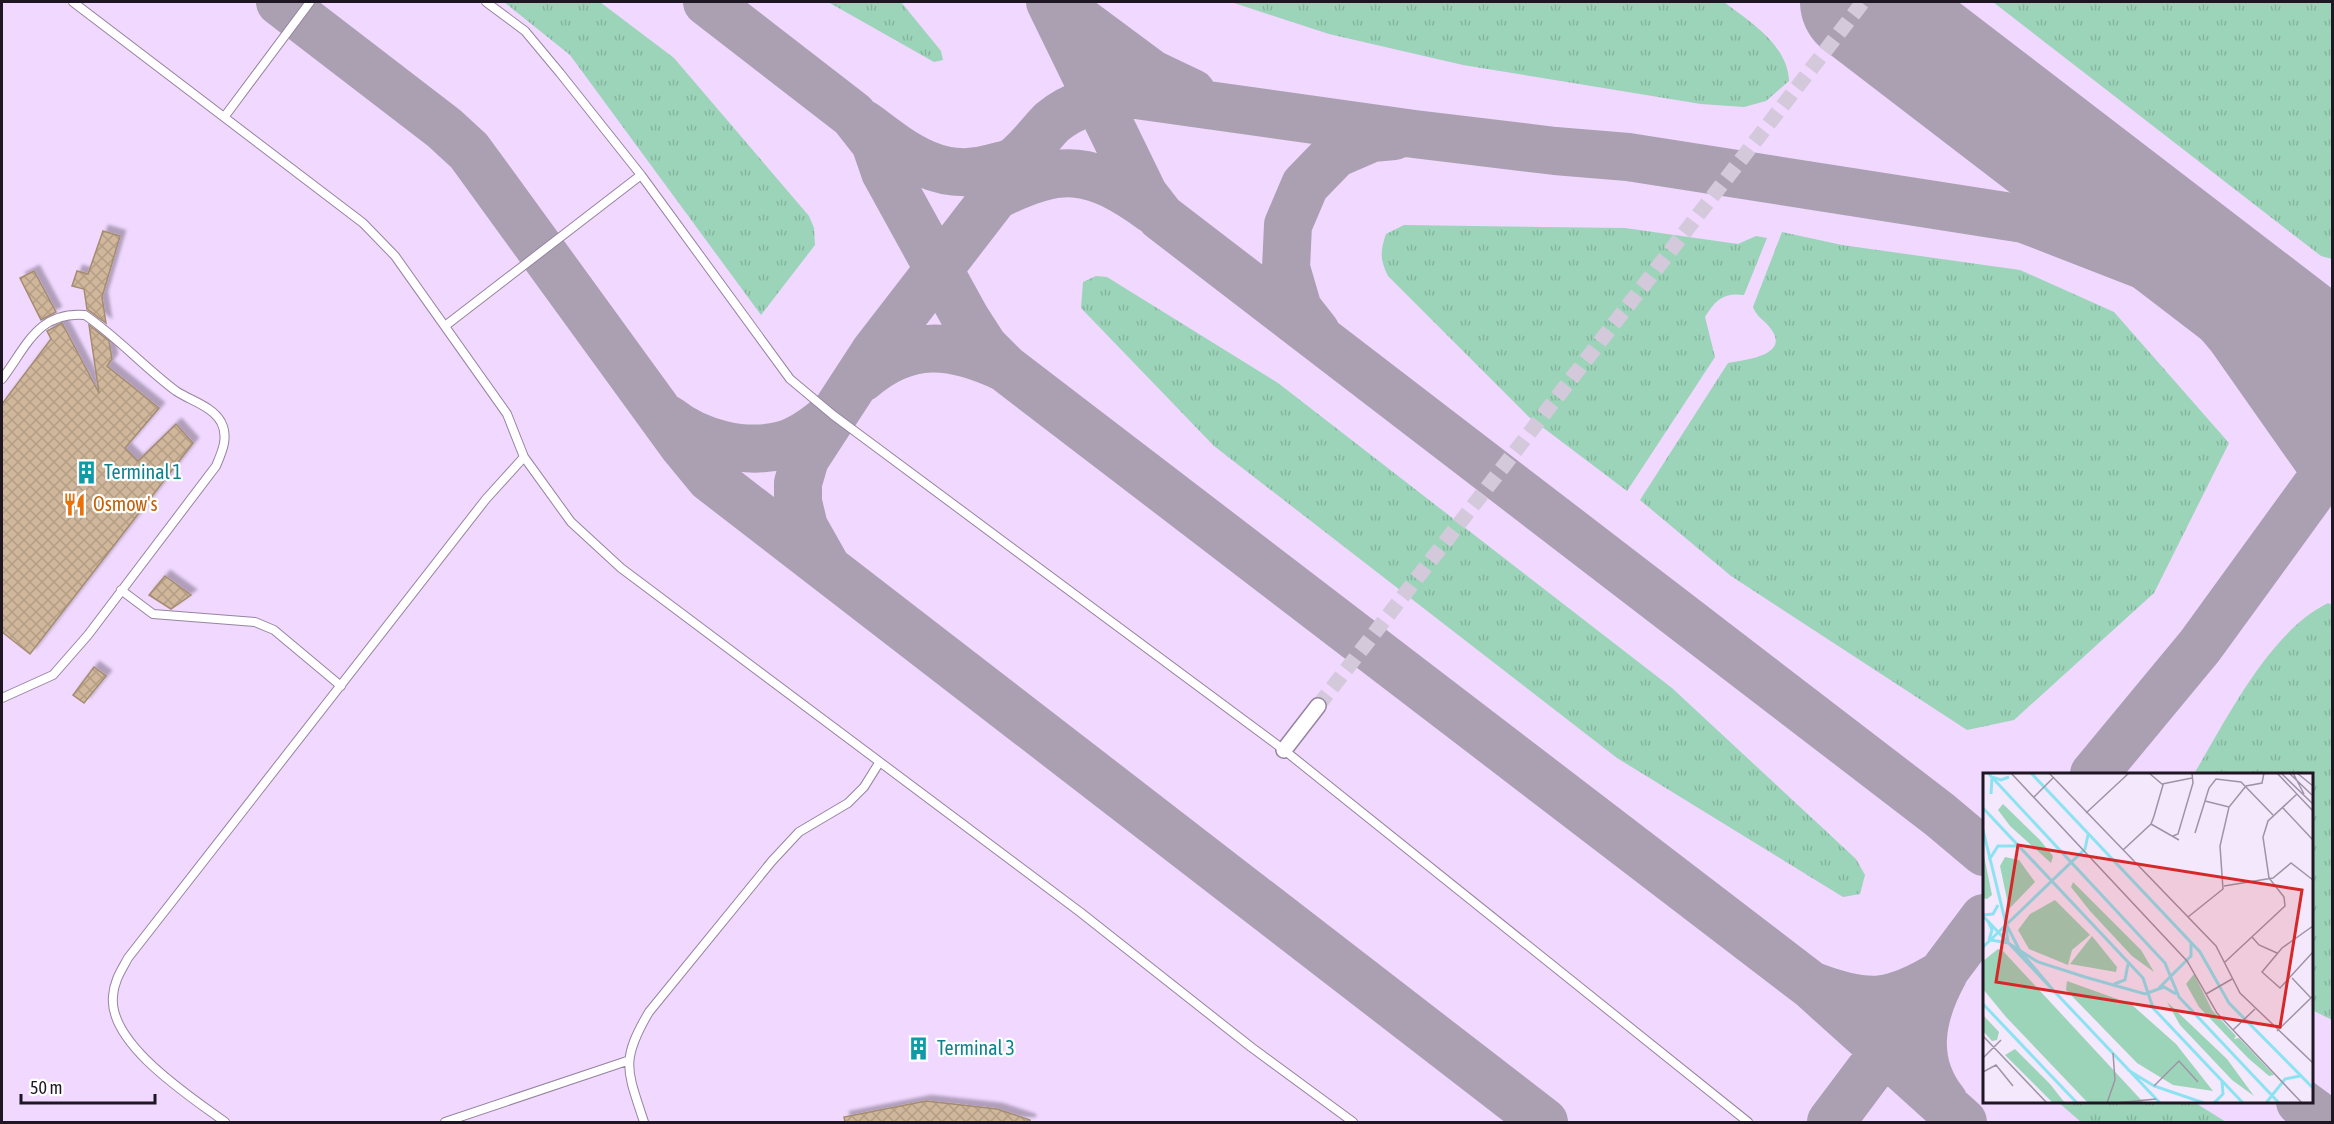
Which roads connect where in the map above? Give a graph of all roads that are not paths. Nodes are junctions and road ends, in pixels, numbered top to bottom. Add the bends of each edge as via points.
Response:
1 (73, 2) edge
2 (310, 2) edge
3 (486, 2) edge
4 (225, 116) junction
5 (641, 175) junction
6 (445, 326) junction
7 (2, 379) edge
8 (524, 457) junction
9 (121, 590) junction
10 (341, 686) junction
11 (2, 699) edge
12 (1318, 706) tunnel mouth
13 (1284, 750) junction
14 (879, 763) junction
15 (627, 1061) junction
16 (225, 1122) edge
17 (445, 1122) edge
18 (644, 1122) edge
19 (1353, 1122) edge
20 (1748, 1122) edge

1 - 4 lane
2 - 4 lane
3 - 5 lane via 525,31
4 - 6 lane via 363,222 395,256
5 - 6 lane
5 - 13 lane via 790,379
6 - 8 lane via 507,414
7 - 9 lane via 51,318 67,313 85,315 178,392 213,412 222,423 224,450 216,466
8 - 10 lane via 486,499
8 - 14 lane via 571,522 621,568
9 - 10 lane via 153,614 255,622 274,630
9 - 11 lane via 52,675
10 - 16 lane via 116,978 112,998 119,1023 133,1048
12 - 13 street
13 - 20 lane
14 - 15 lane via 848,803 799,832 771,861 649,1012 634,1038
14 - 19 lane
15 - 17 lane
15 - 18 lane

